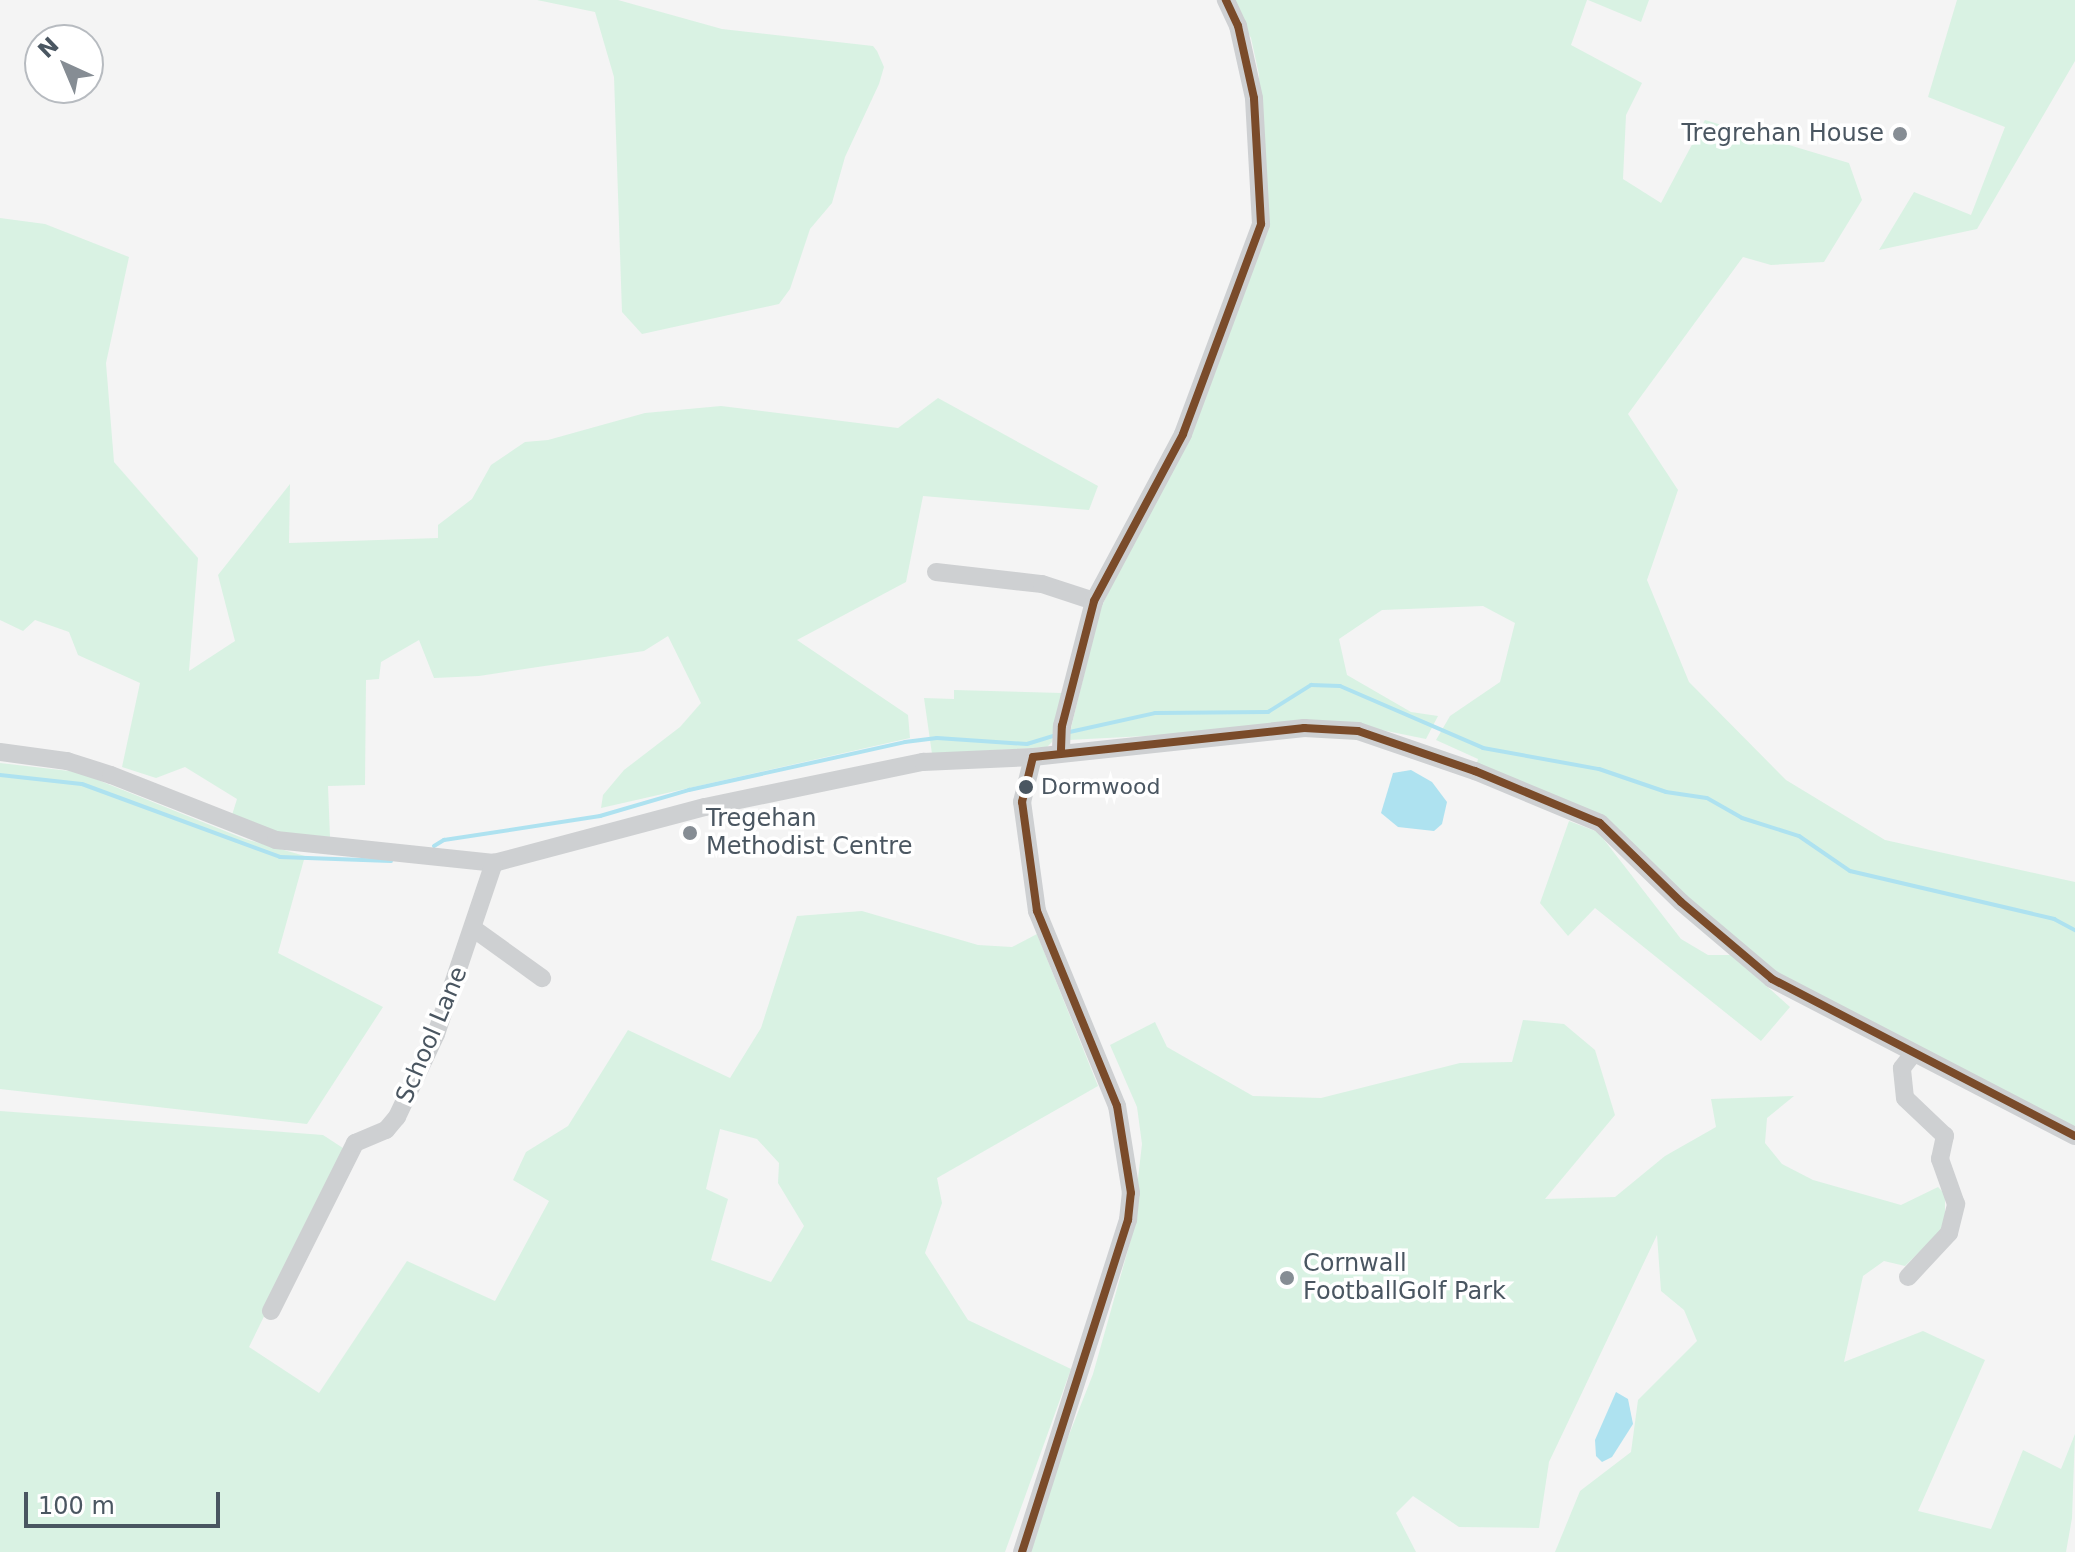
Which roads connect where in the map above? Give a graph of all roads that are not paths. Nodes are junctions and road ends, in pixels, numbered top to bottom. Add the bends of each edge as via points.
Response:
1 (1226, 0) edge
2 (936, 572) dead end
3 (1094, 601) junction
4 (1062, 738) junction
5 (0, 752) edge
6 (1033, 757) junction
7 (494, 863) junction
8 (474, 929) junction
9 (542, 978) dead end
10 (1913, 1054) junction
11 (2075, 1136) edge
12 (1908, 1277) dead end
13 (271, 1311) dead end
14 (1022, 1552) edge

1 - 3 street via 1238,26 1254,98 1261,224 1183,434
2 - 3 street via 1042,584
3 - 4 street
4 - 6 street
4 - 10 street via 1304,728 1358,731 1475,771 1600,823 1681,902 1772,979
5 - 7 street via 67,761 111,775 276,840
6 - 7 street via 923,762 705,807
6 - 14 street via 1022,802 1037,911 1117,1106 1131,1193 1128,1220
7 - 8 street, School Lane
8 - 9 street
8 - 13 street, School Lane via 436,1034 397,1117 386,1130 355,1143
10 - 11 street
10 - 12 street via 1902,1068 1905,1098 1945,1136 1940,1159 1956,1204 1949,1233

